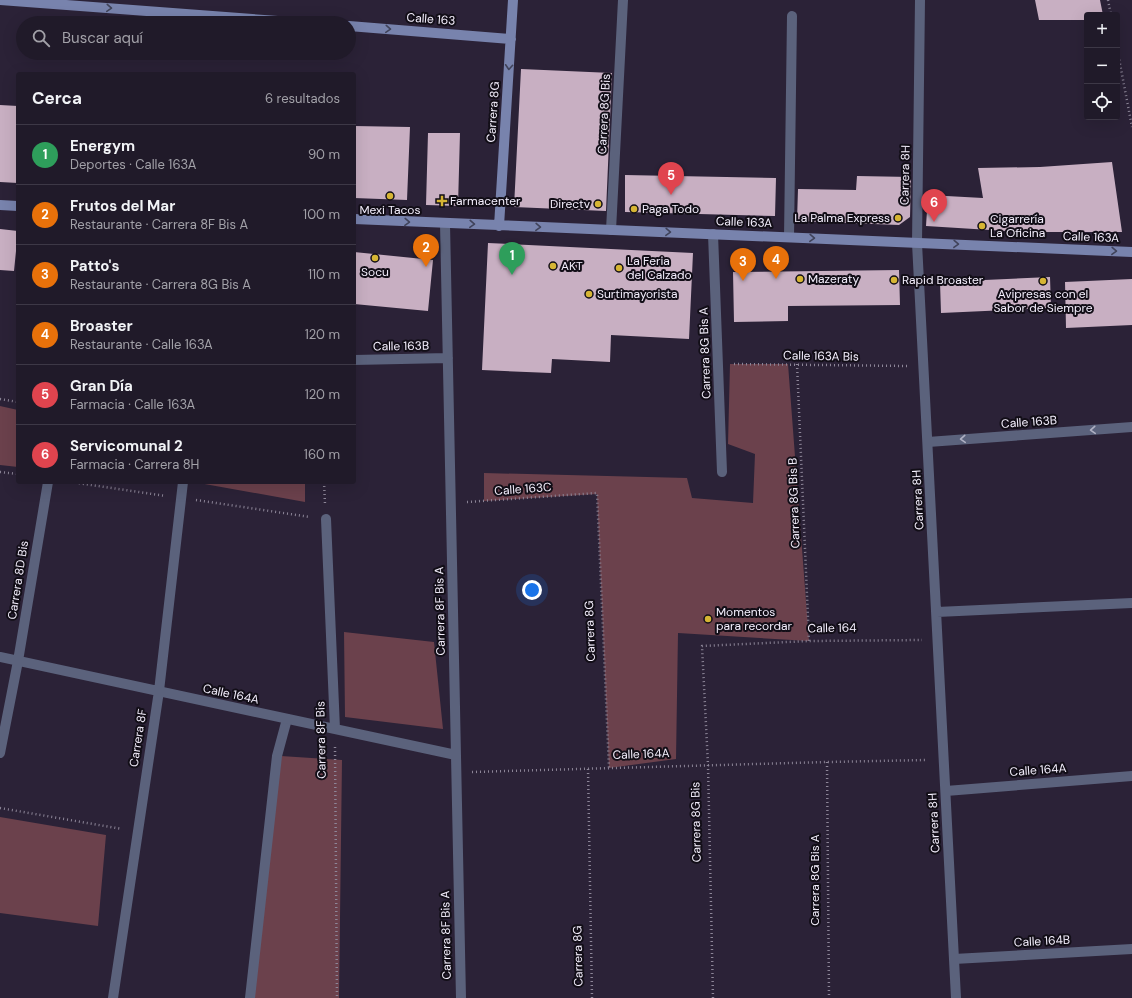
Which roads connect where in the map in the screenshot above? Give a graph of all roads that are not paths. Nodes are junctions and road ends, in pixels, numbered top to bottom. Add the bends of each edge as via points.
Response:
1 (0, 0) edge
2 (513, 0) edge
3 (623, 0) edge
4 (920, 0) edge
5 (212, 16) edge
6 (792, 16) dead end
7 (356, 27) edge
8 (511, 39) junction
9 (0, 205) edge
10 (16, 206) edge
11 (356, 219) edge
12 (445, 223) junction
13 (499, 226) junction
14 (611, 230) junction
15 (713, 234) junction
16 (789, 237) junction
17 (917, 242) junction
18 (1132, 252) edge
19 (448, 358) junction
20 (356, 360) edge
21 (1132, 427) edge
22 (928, 442) junction
23 (722, 472) dead end
24 (48, 484) edge
25 (183, 484) edge
26 (326, 519) road end
27 (1132, 604) edge
28 (937, 612) junction
29 (0, 657) edge
30 (18, 661) junction
31 (159, 691) junction
32 (287, 719) junction
33 (335, 729) junction
34 (0, 753) edge
35 (456, 756) junction
36 (1132, 776) edge
37 (946, 790) junction
38 (1132, 949) edge
39 (954, 959) junction
40 (113, 998) edge
41 (250, 998) edge
42 (461, 998) edge
43 (956, 998) edge

1 -> 5 main road
2 - 8 main road, Carrera 8G
3 - 14 street, Carrera 8G Bis
4 - 17 street, Carrera 8H
6 - 16 street
7 -> 8 main road, Calle 163
8 -> 13 main road, Carrera 8G
9 - 10 main road
11 -> 12 main road, Calle 163A
12 -> 13 main road, Calle 163A
12 - 19 street, Carrera 8F Bis A
13 -> 14 main road, Calle 163A
14 -> 15 main road, Calle 163A
15 - 16 main road, Calle 163A
15 - 23 street, Carrera 8G Bis A
16 -> 17 main road, Calle 163A
17 -> 18 main road, Calle 163A
17 - 22 street, Carrera 8H
19 - 20 street, Calle 163B
19 - 35 street, Carrera 8F Bis A
21 -> 22 street, Calle 163B
22 - 28 street, Carrera 8H
24 - 30 street, Carrera 8D Bis
25 - 31 street, Carrera 8F
26 - 33 street, Carrera 8F Bis
27 - 28 street
28 - 37 street, Carrera 8H
29 - 30 street, Calle 164A
30 - 31 street, Calle 164A
30 - 34 street, Carrera 8D Bis
31 - 32 street, Calle 164A
31 - 40 street, Carrera 8F
32 - 33 street, Calle 164A
32 - 41 street via 277,756
33 - 35 street, Calle 164A
35 - 42 street, Carrera 8F Bis A
36 - 37 street, Calle 164A
37 - 39 street, Carrera 8H
38 - 39 street, Calle 164B
39 - 43 street, Carrera 8H

